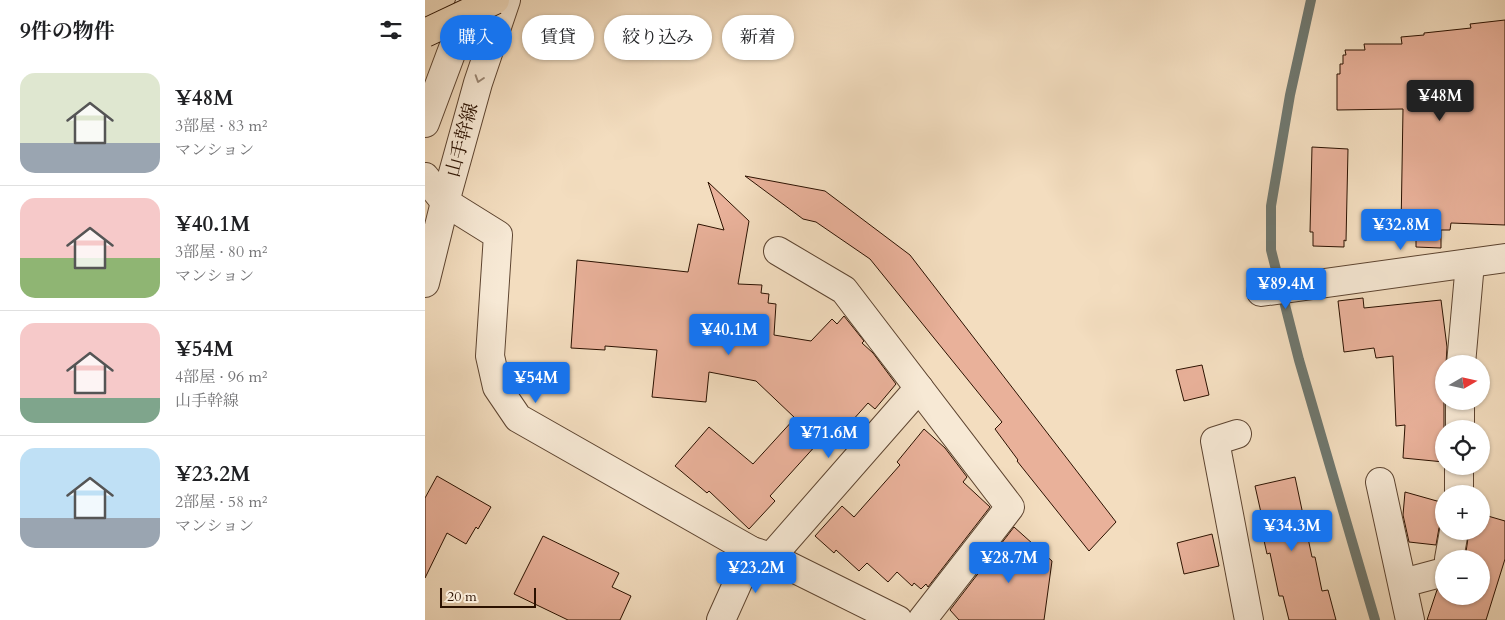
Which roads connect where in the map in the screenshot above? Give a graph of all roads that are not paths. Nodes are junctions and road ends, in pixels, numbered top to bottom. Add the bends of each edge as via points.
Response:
1 (471, 0) edge
2 (495, 0) edge
3 (506, 0) edge
4 (425, 33) edge
5 (425, 124) edge
6 (425, 177) edge
7 (445, 202) junction
8 (778, 251) dead end
9 (1505, 258) edge
10 (1470, 263) junction
11 (425, 282) edge
12 (1261, 292) dead end
13 (1462, 355) edge
14 (919, 388) junction
15 (1237, 434) dead end
16 (1379, 482) dead end
17 (761, 554) junction
18 (1435, 574) edge
19 (1403, 583) junction
20 (721, 620) edge
21 (898, 620) edge
22 (922, 620) edge
23 (1249, 620) edge
24 (1410, 620) edge

1 - 5 street, 山手幹線
2 - 4 highway, bridge
3 -> 7 street, 山手幹線 via 478,83
6 - 7 street
7 - 11 street, 山手幹線
7 - 17 street via 498,235 489,356 497,387 518,418
8 - 14 street via 844,290
9 - 10 street
10 - 12 street
10 - 13 street
14 - 17 street
14 - 22 street via 1010,507
15 - 23 street via 1215,441
16 - 19 street
17 - 20 street
17 - 21 street
18 - 19 street
19 - 24 street

